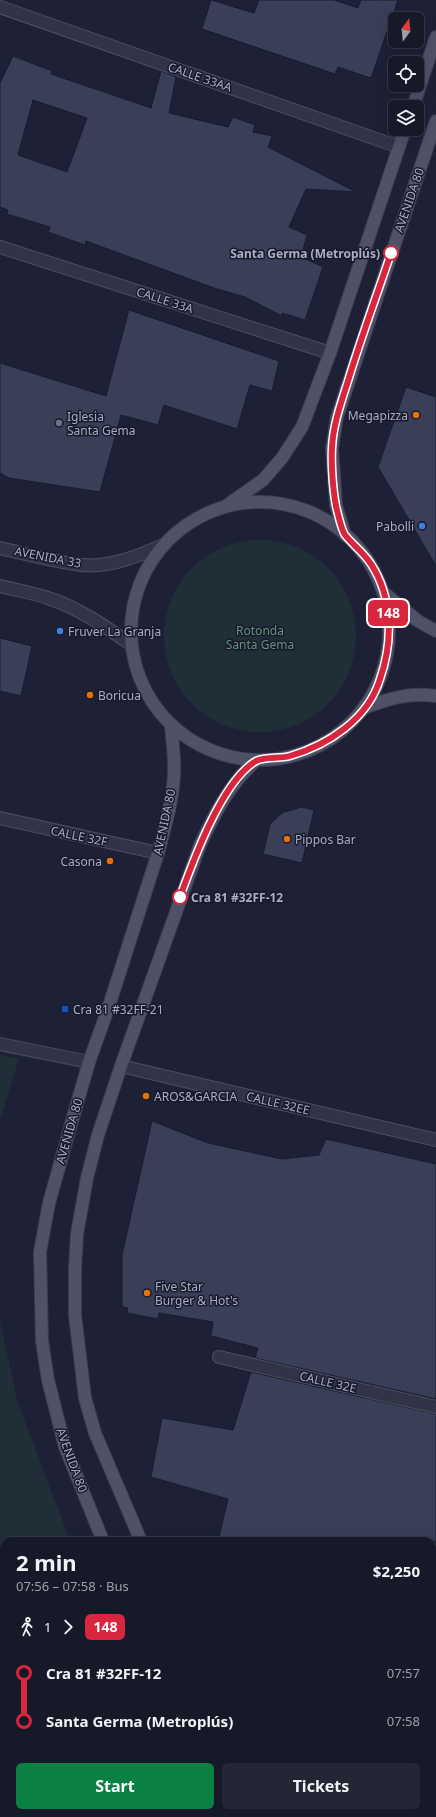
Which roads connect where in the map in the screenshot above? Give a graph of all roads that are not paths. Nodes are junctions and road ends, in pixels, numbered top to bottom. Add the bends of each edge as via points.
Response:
1 (0, 7) edge
2 (436, 37) edge
3 (414, 100) edge
4 (436, 121) edge
5 (403, 136) edge
6 (399, 147) junction
7 (0, 247) edge
8 (330, 354) junction
9 (224, 507) junction
10 (345, 534) junction
11 (165, 544) junction
12 (0, 548) edge
13 (0, 586) edge
14 (384, 593) junction
15 (436, 631) edge
16 (132, 644) junction
17 (436, 696) edge
18 (364, 708) junction
19 (171, 724) junction
20 (257, 760) junction
21 (0, 818) edge
22 (158, 853) junction
23 (0, 1044) edge
24 (89, 1062) junction
25 (121, 1066) junction
26 (436, 1140) edge
27 (219, 1357) dead end
28 (436, 1407) edge
29 (101, 1537) edge
30 (139, 1537) edge

1 - 6 street, CALLE 33AA
2 - 3 main road
4 - 10 main road, AVENIDA 80 via 337,417 332,448 336,505
5 - 6 main road
6 - 8 main road
7 - 8 street, CALLE 33A
8 - 9 main road via 302,427 282,458 263,480
9 - 10 main road via 258,502 294,507 328,521
9 - 11 main road via 192,522
10 - 14 main road via 371,565
11 - 12 street, AVENIDA 33 via 137,557 83,565
11 - 16 main road via 145,572 135,598 131,626
13 - 16 street via 70,606
14 - 15 main road via 418,621
14 - 18 main road via 390,624 388,653 380,682
16 - 19 main road via 138,674 146,692
17 - 18 main road via 427,694 393,697
18 - 20 main road via 343,730 317,747 288,757
19 - 20 main road via 196,743 226,755
19 - 22 main road, AVENIDA 80 via 174,773 171,799
20 - 25 main road via 232,786 215,813 200,845
21 - 22 street, CALLE 32F
22 - 24 main road, AVENIDA 80
23 - 24 street
24 - 29 main road, AVENIDA 80 via 49,1203 40,1252 46,1364 56,1417 65,1447
25 - 26 street, CALLE 32EE
25 - 30 main road via 87,1178 77,1234 75,1315 85,1398 95,1433
27 - 28 street, CALLE 32E

